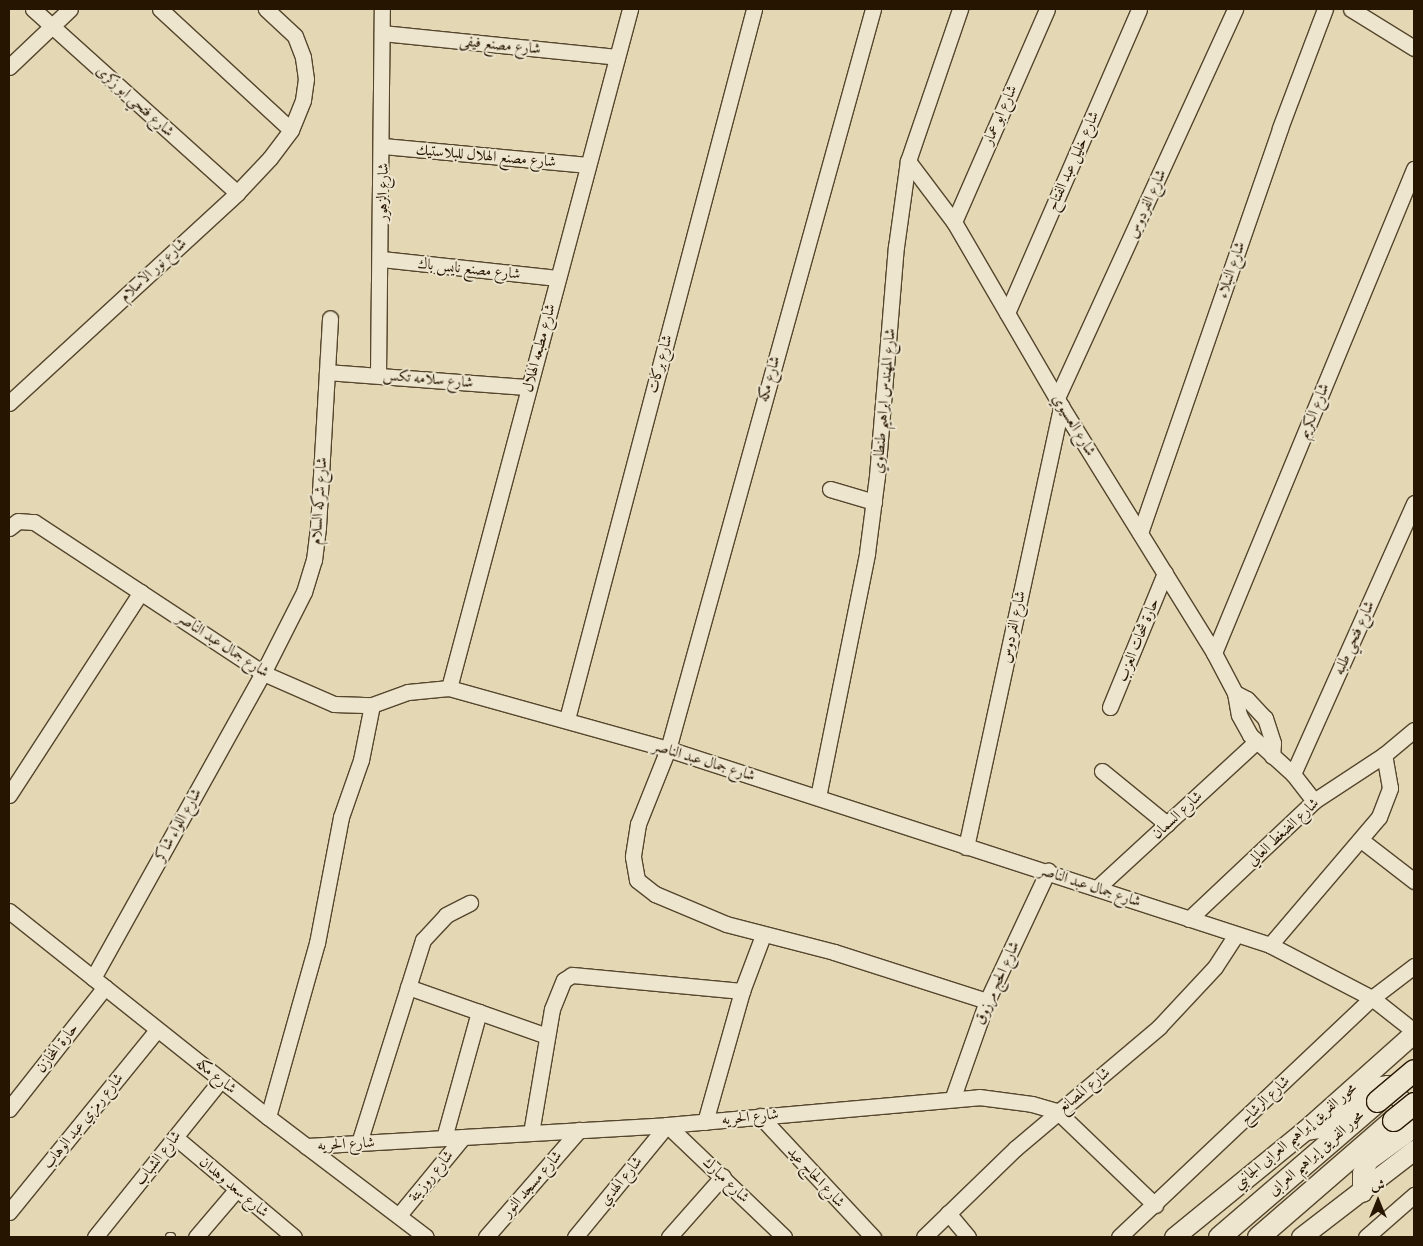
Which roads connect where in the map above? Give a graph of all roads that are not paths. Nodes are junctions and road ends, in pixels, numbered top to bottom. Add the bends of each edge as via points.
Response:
1 (33, 9) edge
2 (70, 9) edge
3 (160, 9) edge
4 (266, 9) edge
5 (382, 9) edge
6 (630, 9) edge
7 (754, 9) edge
8 (873, 9) edge
9 (960, 9) edge
10 (1047, 9) edge
11 (1139, 9) edge
12 (1235, 9) edge
13 (1325, 9) edge
14 (1351, 9) edge
15 (52, 26) junction
16 (382, 33) junction
17 (1414, 48) edge
18 (617, 57) junction
19 (9, 67) edge
20 (291, 130) junction
21 (383, 146) junction
22 (908, 161) junction
23 (588, 166) junction
24 (1414, 169) edge
25 (237, 193) junction
26 (954, 222) junction
27 (382, 259) junction
28 (557, 278) junction
29 (1007, 312) junction
30 (330, 318) dead end
31 (327, 372) junction
32 (378, 375) junction
33 (528, 387) junction
34 (1059, 402) junction
35 (9, 404) edge
36 (830, 489) dead end
37 (874, 502) junction
38 (1414, 502) edge
39 (9, 528) edge
40 (1140, 533) junction
41 (1165, 573) junction
42 (141, 592) junction
43 (1214, 653) junction
44 (263, 673) junction
45 (450, 688) junction
46 (1235, 693) junction
47 (372, 705) junction
48 (1110, 707) dead end
49 (567, 719) junction
50 (1414, 730) edge
51 (1256, 742) junction
52 (668, 749) junction
53 (1384, 755) junction
54 (1272, 756) junction
55 (1102, 771) dead end
56 (1293, 774) junction
57 (9, 795) edge
58 (818, 797) junction
59 (1314, 801) junction
60 (1167, 824) junction
61 (1361, 840) junction
62 (966, 847) junction
63 (1048, 871) junction
64 (1414, 881) edge
65 (1097, 888) junction
66 (470, 903) dead end
67 (9, 911) edge
68 (1190, 919) junction
69 (763, 935) junction
70 (1236, 935) junction
71 (1270, 945) junction
72 (1414, 966) edge
73 (99, 983) junction
74 (408, 987) junction
75 (742, 991) junction
76 (1372, 998) junction
77 (987, 1001) junction
78 (478, 1012) junction
79 (158, 1030) junction
80 (1414, 1032) edge
81 (547, 1036) junction
82 (1414, 1070) edge
83 (221, 1080) junction
84 (953, 1097) junction
85 (1414, 1103) edge
86 (9, 1109) edge
87 (1057, 1111) junction
88 (760, 1116) junction
89 (268, 1117) junction
90 (705, 1122) junction
91 (668, 1125) junction
92 (579, 1130) junction
93 (1305, 1130) junction
94 (531, 1133) junction
95 (175, 1137) junction
96 (463, 1137) junction
97 (444, 1138) junction
98 (360, 1143) junction
99 (306, 1146) junction
100 (1414, 1150) edge
101 (723, 1176) junction
102 (236, 1190) junction
103 (1362, 1192) junction
104 (1414, 1194) edge
105 (1154, 1205) junction
106 (9, 1212) edge
107 (948, 1213) junction
108 (399, 1215) junction
109 (678, 1234) edge
110 (95, 1237) edge
111 (196, 1237) edge
112 (294, 1237) edge
113 (426, 1237) edge
114 (486, 1237) edge
115 (575, 1237) edge
116 (784, 1237) edge
117 (873, 1237) edge
118 (924, 1237) edge
119 (968, 1237) edge
120 (1119, 1237) edge
121 (1174, 1237) edge
122 (1219, 1237) edge
123 (1258, 1237) edge
124 (1301, 1237) edge
125 (1366, 1237) edge

1 - 15 street, شارع فتحي ابو زكرى
2 - 15 street
3 - 20 street
4 - 20 street, شارع نور الاسلام via 295,36 303,57 306,78 303,100
5 - 16 street, شارع الزهور
6 - 18 street, شارع مطبعه الهلال
7 - 49 street, شارع بركات
8 - 52 street, شارع مكه
9 - 22 street, شارع المهندس ابراهيم طنطاوي
10 - 26 street, شارع ابو عمار
11 - 29 street, شارع خليل عبد الفتاح
12 - 34 street, شارع الفردوس
13 - 40 street, شارع النبلاء via 1280,128
14 - 17 street
15 - 19 street
15 - 25 street, شارع فتحي ابو زكرى
16 - 18 street, شارع مصنع فيفى
16 - 21 street, شارع الزهور
18 - 23 street, شارع مطبعه الهلال
20 - 25 street, شارع نور الاسلام
21 - 23 street, شارع مصنع الهلال للبلاستيك
21 - 27 street, شارع الزهور
22 - 26 street, شارع العسيوي
22 - 37 street, شارع المهندس ابراهيم طنطاوي via 896,247
23 - 28 street, شارع مطبعه الهلال
24 - 43 street, شارع الكريم
25 - 35 street, شارع نور الاسلام
26 - 29 street, شارع العسيوي
27 - 28 street, شارع مصنع نايس باك
27 - 32 street, شارع الزهور
28 - 33 street, شارع مطبعه الهلال
29 - 34 street, شارع العسيوي
30 - 31 street, شارع شركه السلام
31 - 32 street, شارع سلامه تكس
31 - 44 street, شارع شركه السلام via 314,560 304,592
32 - 33 street, شارع سلامه تكس
33 - 45 street, شارع مطبعه الهلال
34 - 40 street, شارع العسيوي
34 - 62 street, شارع الفردوس
36 - 37 street
37 - 58 street, شارع المهندس ابراهيم طنطاوي
38 - 56 street, شارع فتحي طلبه
39 - 42 street, شارع جمال عبد الناصر via 18,521 34,522
40 - 41 street, شارع العسيوي
41 - 43 street, شارع العسيوي
41 - 48 street, حارة شحات العزب
42 - 44 street, شارع جمال عبد الناصر
42 - 57 street
43 - 46 street, شارع العسيوي
44 - 47 street, شارع جمال عبد الناصر via 334,704
44 - 73 street, شارع اللواء شاكر
45 - 47 street, شارع جمال عبد الناصر via 408,692
45 - 49 street, شارع جمال عبد الناصر
46 - 51 street, شارع العسيوي via 1244,725
46 - 54 street, شارع العسيوي via 1247,699 1265,718 1271,736
47 - 89 street via 362,760 341,817 317,943
49 - 52 street, شارع جمال عبد الناصر
50 - 53 street, شارع الضغط العالي
51 - 54 street, شارع العسيوي
51 - 60 street, شارع السمان
52 - 58 street, شارع جمال عبد الناصر
52 - 69 street, شارع مكه via 638,824 632,857 637,880 664,898 726,924
53 - 59 street, شارع الضغط العالي
53 - 61 street via 1389,771 1386,804
54 - 56 street, شارع العسيوي
55 - 60 street
56 - 59 street, شارع العسيوي
58 - 62 street, شارع جمال عبد الناصر
59 - 68 street, شارع الضغط العالي
60 - 65 street, شارع السمان
61 - 64 street
61 - 71 street
62 - 63 street, شارع جمال عبد الناصر
63 - 65 street, شارع جمال عبد الناصر
63 - 77 street, شارع الحج مرزوق
65 - 68 street, شارع جمال عبد الناصر
66 - 74 street via 446,915 423,940
67 - 73 street, شارع مكه
68 - 70 street, شارع جمال عبد الناصر
69 - 75 street
69 - 77 street, شارع مكه via 834,952
70 - 71 street, شارع جمال عبد الناصر
70 - 87 street, شارع المصانع via 1215,967 1159,1027
71 - 76 street, شارع جمال عبد الناصر
72 - 76 street, شارع الرشاح
73 - 79 street, شارع مكه
73 - 86 street, حارة المخازن
74 - 78 street
74 - 98 street
75 - 81 street via 572,975 559,986
75 - 90 street
76 - 80 street, شارع جمال عبد الناصر
76 - 105 street, شارع الرشاح
77 - 84 street, شارع الحج مرزوق
78 - 81 street
78 - 97 street
79 - 83 street, شارع مكه
79 - 106 street, شارع رمزي عبد الوهاب
80 - 93 street, محور الفريق إبراهيم العرابى الجانبي
81 - 94 street
82 - 122 main road, محور الفريق إبراهيم العرابى, bridge
83 - 89 street, شارع مكه
83 - 95 street, شارع الشباب
84 - 87 street, شارع الحريه via 1006,1099
84 - 88 street, شارع الحريه
85 - 123 main road, محور الفريق إبراهيم العرابى, bridge
87 - 105 street
87 - 107 street, شارع المصانع
88 - 90 street, شارع الحريه
88 - 117 street, شارع الحاج عيد
89 - 99 street, شارع مكه
90 - 91 street, شارع الحريه
91 - 92 street, شارع الحريه
91 - 101 street, شارع مبارك
91 - 115 street, شارع الهدي
92 - 94 street, شارع الحريه
92 - 114 street, شارع مسجد النور
93 - 103 street via 1327,1127 1375,1087 1388,1085 1413,1114 1414,1121 1411,1128 1368,1160 1362,1173
93 - 121 street, محور الفريق إبراهيم العرابى الجانبي
94 - 96 street, شارع الحريه
95 - 102 street, شارع سعد وهدان
95 - 110 street, شارع الشباب
96 - 97 street, شارع الحريه
96 - 108 street, شارع روزيتة
97 - 98 street, شارع الحريه
98 - 99 street, شارع الحريه
99 - 108 street, شارع مكه
100 - 103 street
101 - 109 street
101 - 116 street, شارع مبارك
102 - 111 street
102 - 112 street, شارع سعد وهدان
103 - 124 street
104 - 125 street
105 - 120 street, شارع الرشاح
107 - 118 street, شارع المصانع
107 - 119 street
108 - 113 street, شارع مكه

